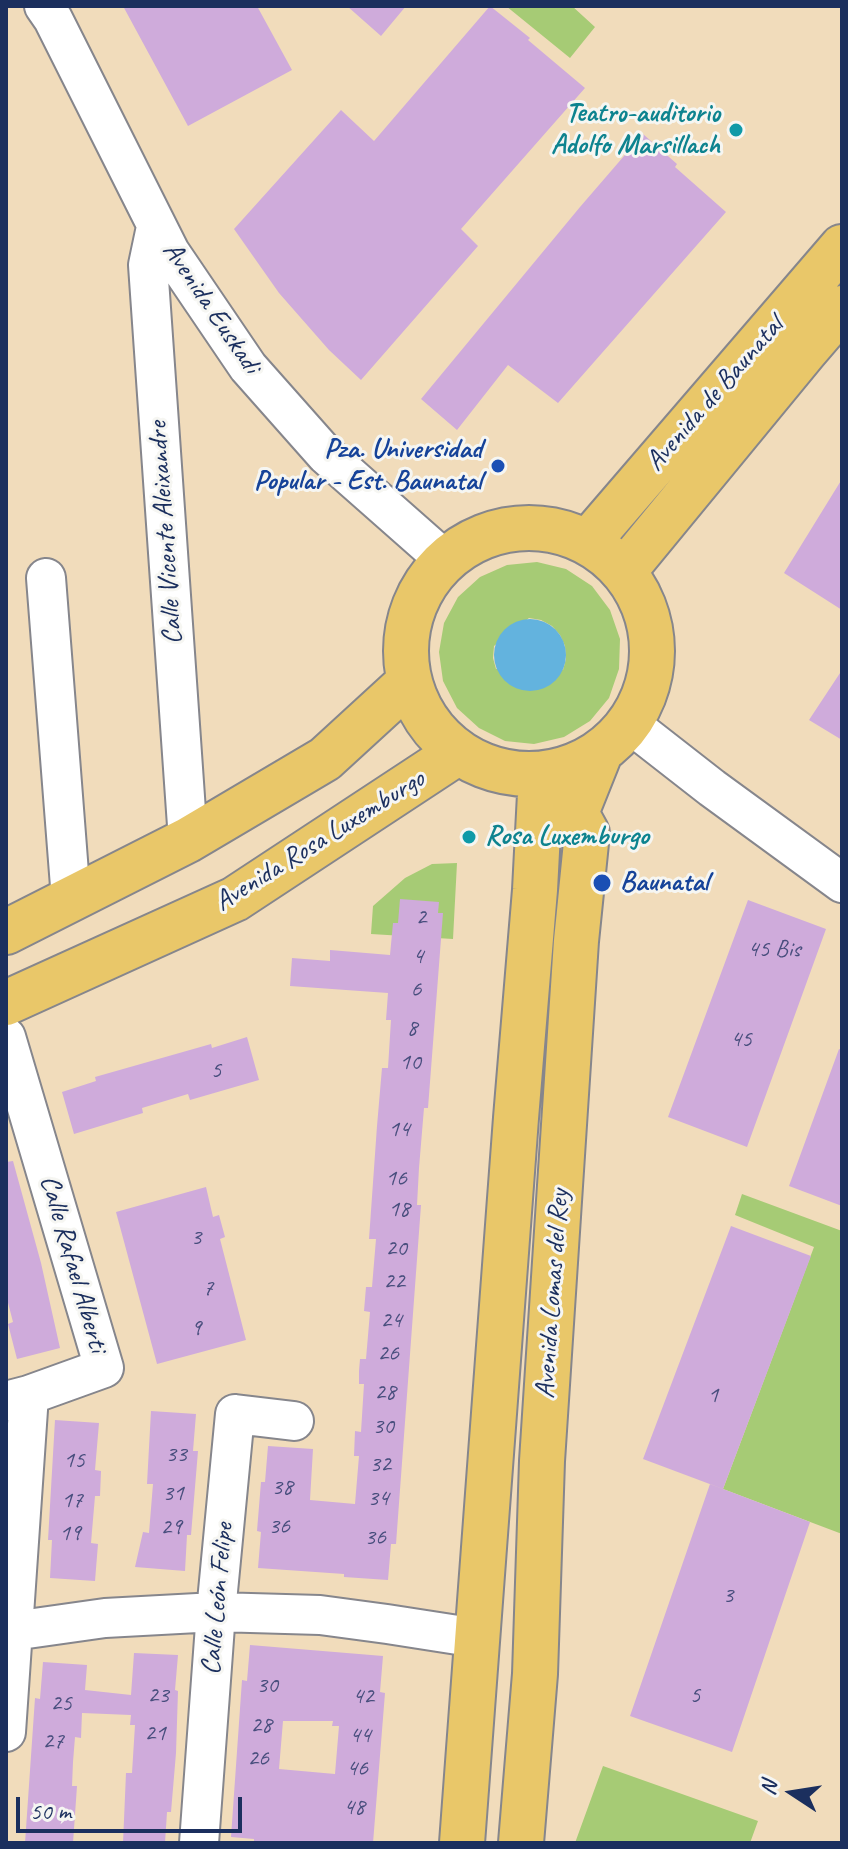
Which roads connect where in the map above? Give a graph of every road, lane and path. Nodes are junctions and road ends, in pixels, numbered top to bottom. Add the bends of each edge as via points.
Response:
1 (44, 6) edge
2 (156, 227) junction
3 (842, 247) edge
4 (842, 308) edge
5 (588, 542) junction
6 (445, 560) junction
7 (624, 571) junction
8 (46, 578) dead end
9 (409, 682) junction
10 (615, 738) junction
11 (457, 753) junction
12 (541, 775) junction
13 (188, 840) junction
14 (842, 883) edge
15 (71, 899) junction
16 (6, 932) edge
17 (6, 1003) edge
18 (6, 1037) edge
19 (18, 1398) edge
20 (294, 1421) dead end
21 (216, 1612) junction
22 (10, 1631) edge
23 (477, 1638) junction
24 (6, 1732) edge
25 (199, 1843) edge
26 (462, 1843) edge
27 (521, 1843) edge

1 - 2 street, Avenida Euskadi
2 - 6 street, Avenida Euskadi via 248,367 326,455
2 - 13 street, Calle Vicente Aleixandre via 148,265
3 - 5 main road, Avenida de Baunatal
4 - 7 main road, Avenida de Baunatal
5 - 6 main road via 552,529 514,528 477,538
5 - 7 main road
6 - 9 main road via 418,595 406,638
7 - 10 main road via 644,606 653,647 647,687
8 - 15 street
9 - 11 main road via 426,722
9 - 13 main road via 325,759
10 - 12 main road via 572,768
10 - 14 street via 722,796
10 - 27 main road, Avenida Lomas del Rey via 576,813 587,833
11 - 12 main road via 497,772
11 - 17 main road, Avenida Rosa Luxemburgo via 235,899
12 - 23 main road, Avenida Lomas del Rey
13 - 15 main road
15 - 16 main road
18 - 19 street, Calle Rafael Alberti via 104,1368
19 - 22 street, Calle Rafael Alberti
20 - 21 street, Calle León Felipe via 235,1414
21 - 22 street via 105,1618
21 - 23 street via 320,1615
21 - 25 street, Calle León Felipe
22 - 24 street, Calle Rafael Alberti
23 - 26 main road, Avenida Lomas del Rey

